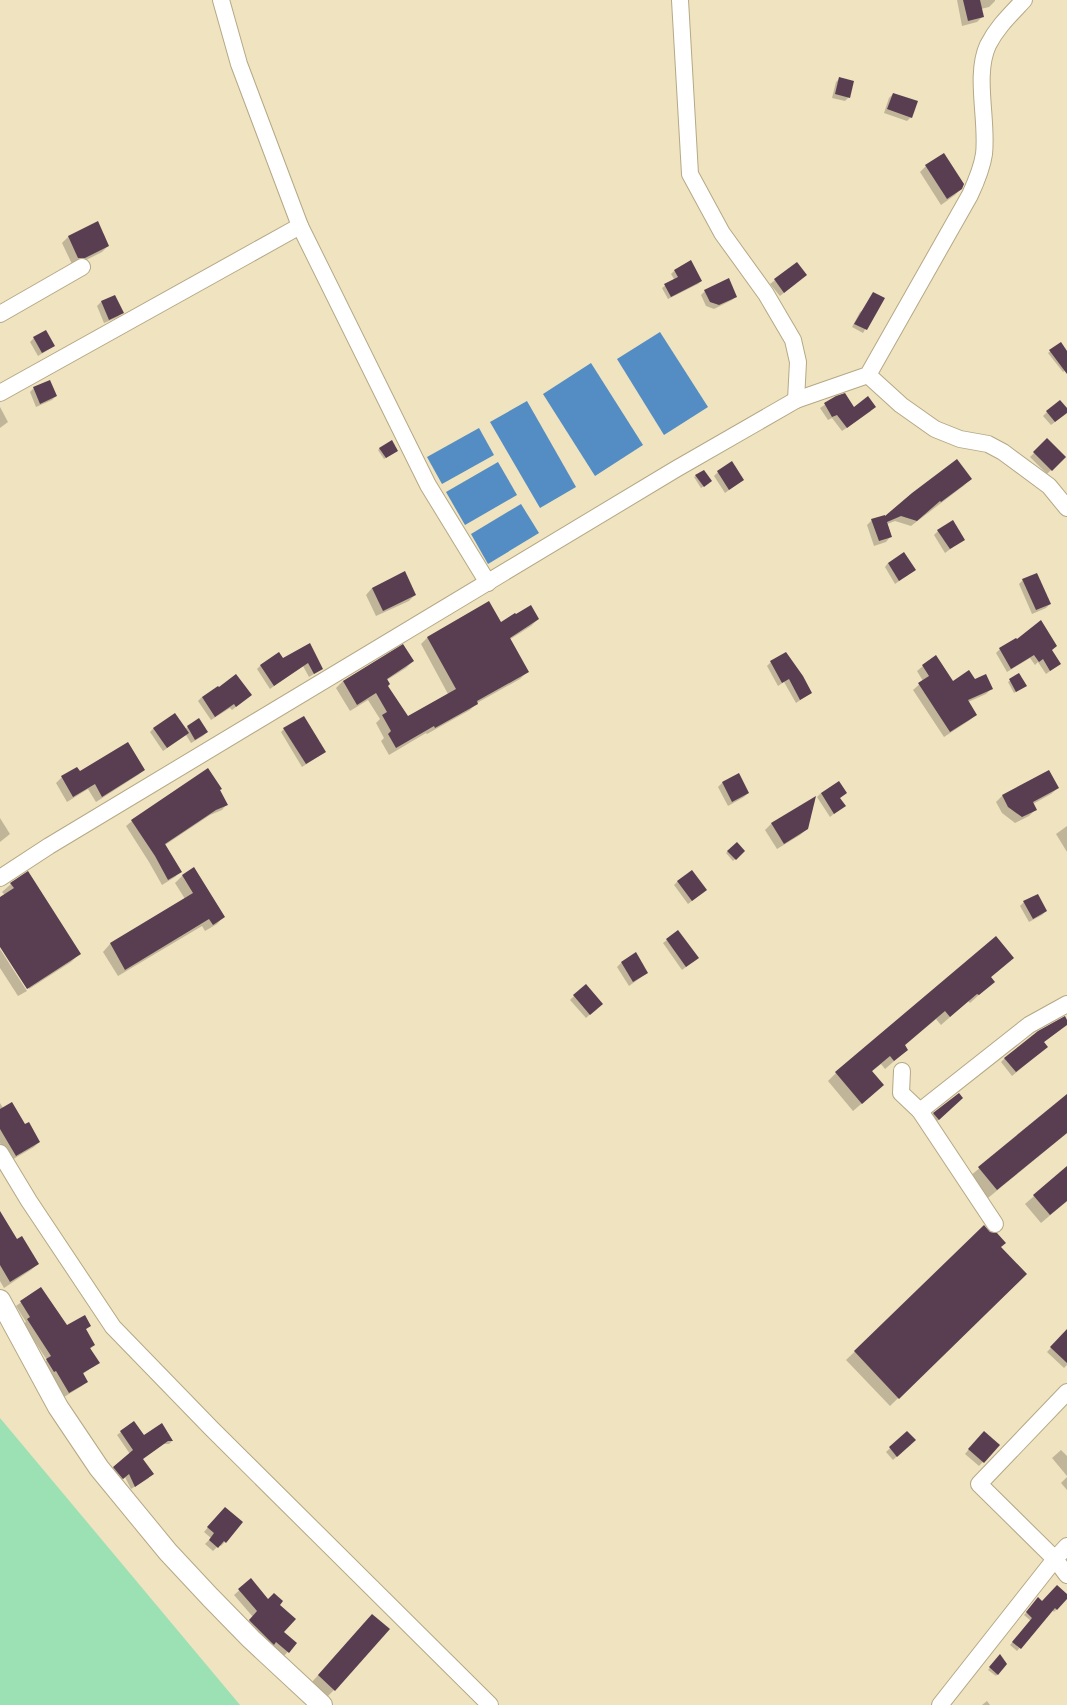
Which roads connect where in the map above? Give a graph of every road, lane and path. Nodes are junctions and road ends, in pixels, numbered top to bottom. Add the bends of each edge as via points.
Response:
1 (221, 0) edge
2 (680, 0) edge
3 (1024, 0) edge
4 (300, 226) junction
5 (82, 267) dead end
6 (0, 314) edge
7 (868, 375) junction
8 (0, 393) edge
9 (796, 400) junction
10 (1067, 508) edge
11 (488, 583) junction
12 (0, 878) edge
13 (1067, 1004) edge
14 (902, 1071) dead end
15 (920, 1111) junction
16 (0, 1153) edge
17 (995, 1224) dead end
18 (0, 1300) edge
19 (1067, 1392) edge
20 (1067, 1546) edge
21 (1055, 1559) junction
22 (1067, 1575) edge
23 (322, 1705) edge
24 (490, 1705) edge
25 (940, 1705) edge

1 - 4 street via 239,64
2 - 9 street via 690,174 722,234 766,294 794,340 798,362
3 - 7 street via 998,27 982,64 984,154 978,176 970,195
4 - 8 street
4 - 11 street via 428,485
5 - 6 street
7 - 9 street
7 - 10 street via 901,405 935,429 960,439 988,444 1003,452 1049,486
9 - 11 street
11 - 12 street via 49,846
13 - 15 street via 1029,1025
14 - 15 street via 901,1094
15 - 17 street
16 - 24 street via 113,1327
18 - 23 main road via 58,1407 100,1468 168,1552 210,1598
19 - 21 street via 979,1484
20 - 21 street
21 - 22 street
21 - 25 street

